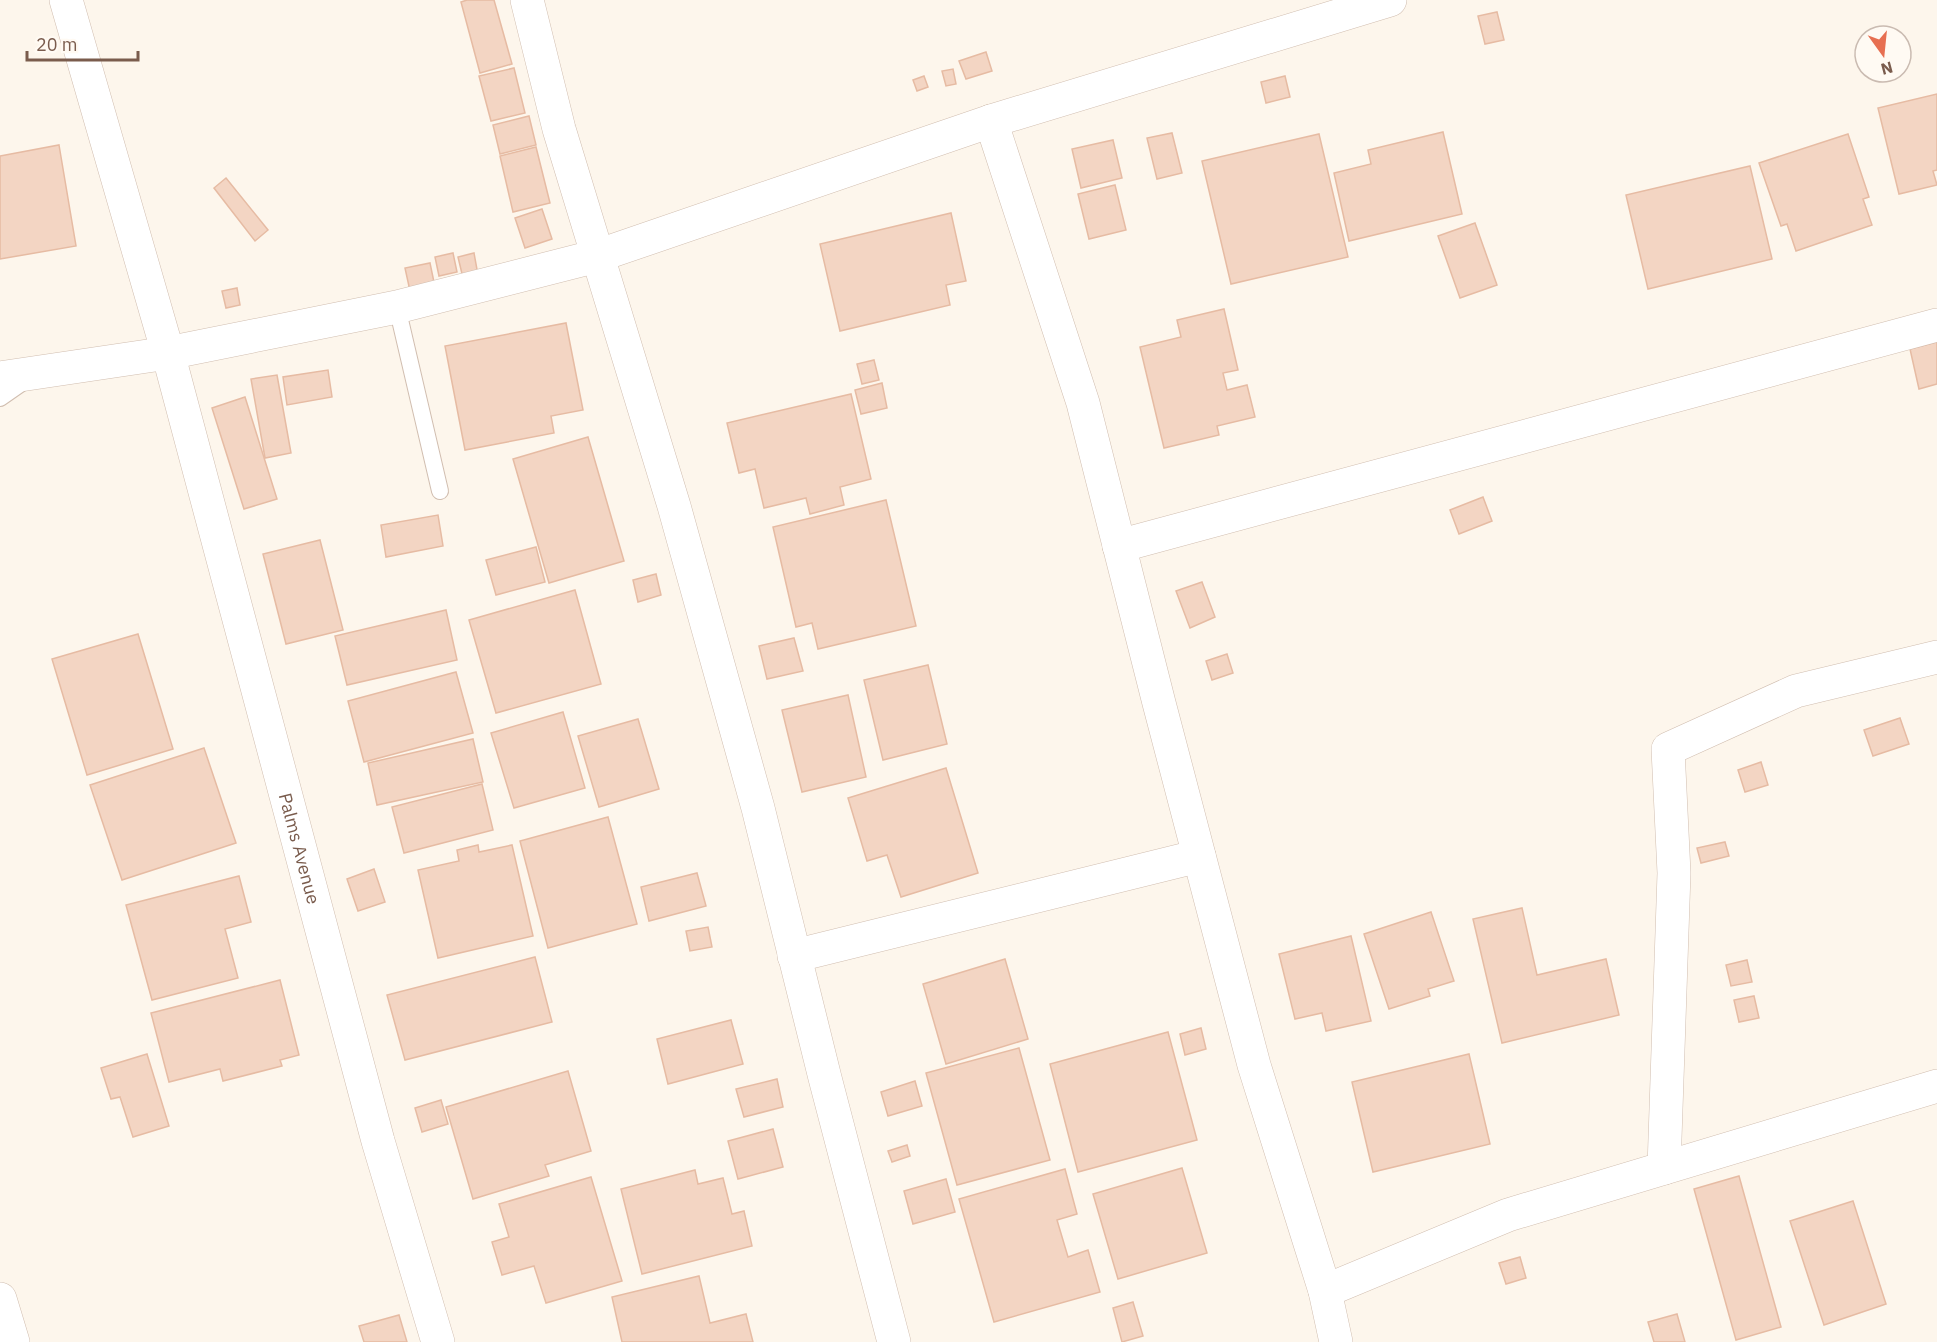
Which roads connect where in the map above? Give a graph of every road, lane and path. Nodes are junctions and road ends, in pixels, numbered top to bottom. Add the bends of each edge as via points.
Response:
1 (66, 0) edge
2 (527, 0) edge
3 (1390, 0) edge
4 (991, 121) junction
5 (597, 256) junction
6 (397, 307) junction
7 (1937, 325) edge
8 (168, 353) junction
9 (33, 374) junction
10 (0, 378) edge
11 (0, 398) edge
12 (440, 491) dead end
13 (1119, 546) junction
14 (1937, 657) edge
15 (1199, 856) junction
16 (794, 956) junction
17 (1937, 1086) edge
18 (1664, 1168) junction
19 (1325, 1291) junction
20 (0, 1299) edge
21 (13, 1342) edge
22 (438, 1342) edge
23 (894, 1342) edge
24 (1336, 1342) edge

1 - 8 street, Palms Avenue
2 - 5 street via 559,129
3 - 4 street
4 - 5 street
4 - 13 street via 1083,403
5 - 6 street
5 - 16 street via 674,506 758,808
6 - 8 street
6 - 12 lane
7 - 13 street
8 - 9 street
8 - 22 street, Palms Avenue via 378,1141
9 - 10 street
9 - 11 lane
13 - 15 street
14 - 18 street via 1796,690 1668,749 1674,873
15 - 16 street
15 - 19 street via 1254,1065
16 - 23 street
17 - 18 street
18 - 19 street via 1508,1215
19 - 24 street
20 - 21 street

